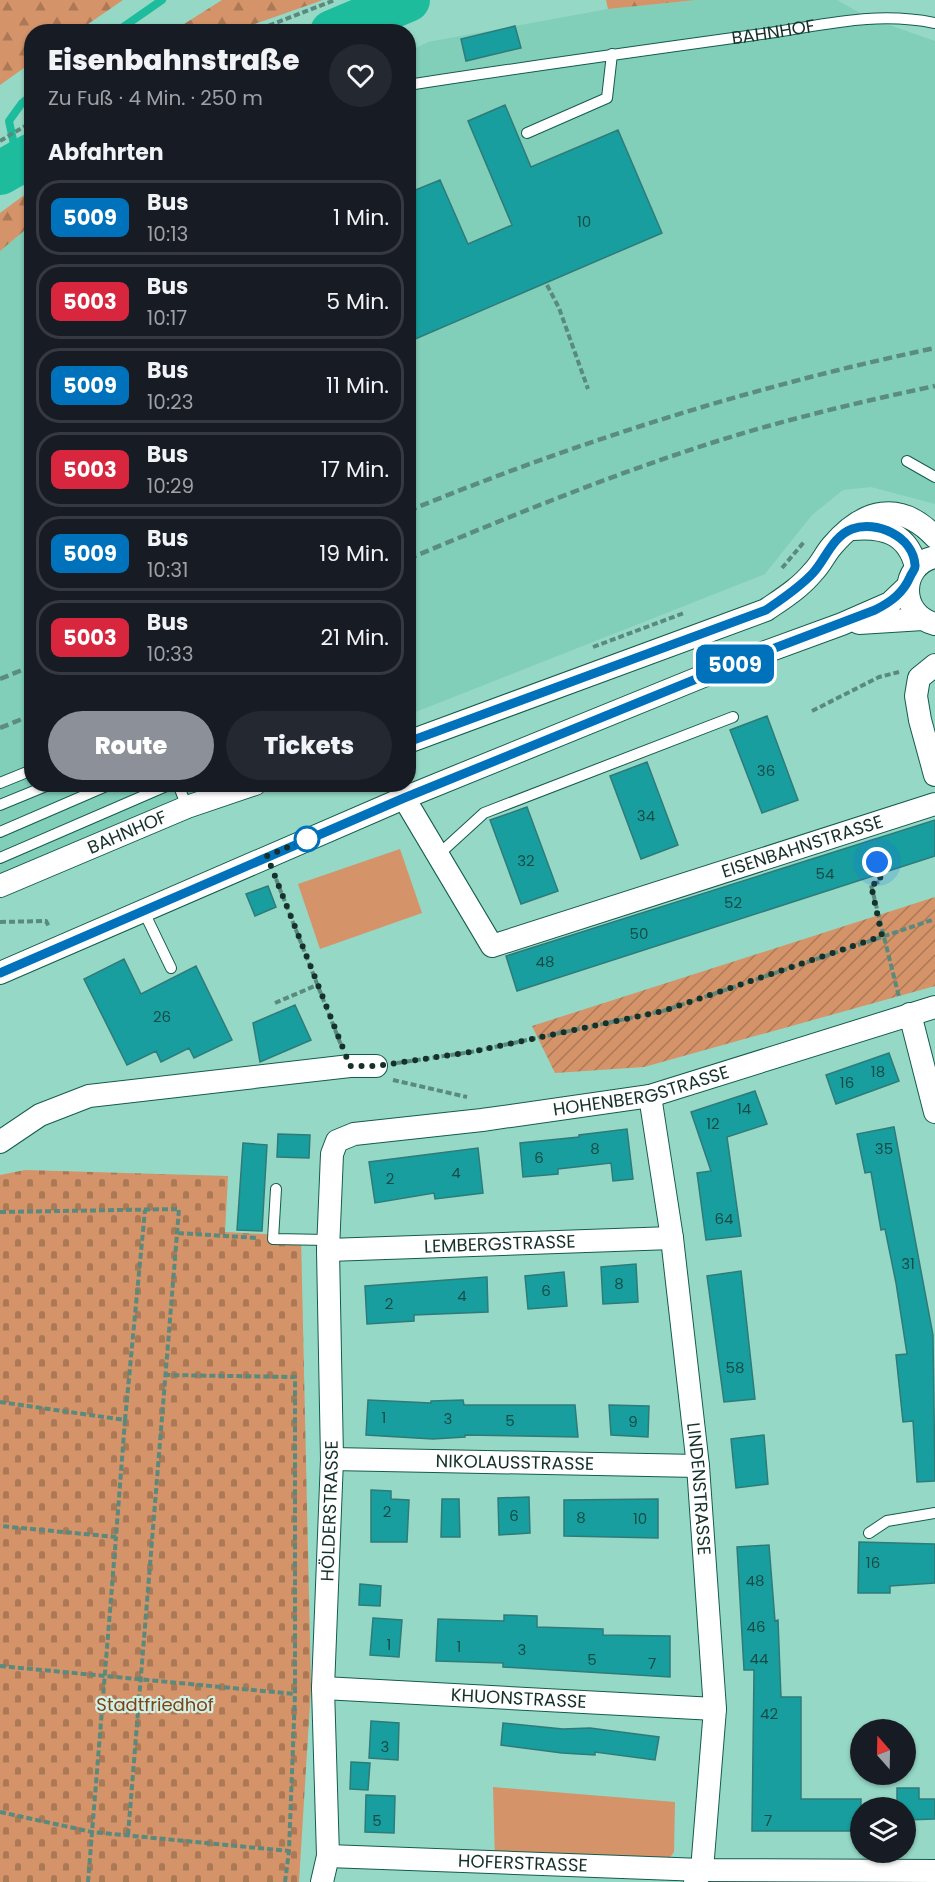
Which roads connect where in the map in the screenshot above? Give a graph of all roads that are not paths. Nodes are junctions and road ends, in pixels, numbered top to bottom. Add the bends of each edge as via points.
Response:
1 (935, 23) edge
2 (612, 54) junction
3 (416, 83) edge
4 (527, 133) dead end
5 (907, 461) dead end
6 (935, 477) edge
7 (851, 529) junction
8 (935, 537) edge
9 (920, 570) edge
10 (929, 622) edge
11 (842, 624) junction
12 (927, 671) edge
13 (733, 717) dead end
14 (416, 739) edge
15 (24, 773) edge
16 (935, 775) edge
17 (0, 783) edge
18 (32, 792) edge
19 (92, 792) edge
20 (153, 792) edge
21 (181, 792) edge
22 (231, 792) edge
23 (404, 798) junction
24 (935, 804) edge
25 (0, 805) edge
26 (187, 807) junction
27 (0, 832) edge
28 (438, 855) junction
29 (0, 858) edge
30 (0, 886) edge
31 (142, 910) junction
32 (171, 968) dead end
33 (0, 973) edge
34 (935, 1006) edge
35 (906, 1009) junction
36 (382, 1072) road end
37 (650, 1096) junction
38 (935, 1112) edge
39 (338, 1141) joint
40 (0, 1142) edge
41 (276, 1189) dead end
42 (672, 1238) junction
43 (328, 1245) junction
44 (332, 1459) junction
45 (698, 1466) junction
46 (935, 1513) edge
47 (869, 1533) dead end
48 (323, 1688) junction
49 (715, 1709) junction
50 (328, 1856) junction
51 (926, 1874) edge
52 (699, 1876) edge
53 (322, 1882) edge

1 - 2 lane, BAHNHOF via 867,17
2 - 3 lane, BAHNHOF
2 - 4 lane via 607,99
5 - 6 lane
7 - 8 street via 865,517 894,513 916,520
7 - 9 street via 874,527 897,534
7 - 14 street via 833,544 814,572 766,610
9 - 10 street via 911,606
9 - 11 street via 890,603
10 - 11 street
11 - 23 street via 738,662
12 - 16 street via 916,696
13 - 28 lane via 484,813
15 - 17 lane
18 - 25 lane
19 - 27 lane
20 - 29 lane
21 - 26 lane
22 - 26 street, BAHNHOF
23 - 28 street, EISENBAHNSTRASSE
23 - 31 street
24 - 28 street, EISENBAHNSTRASSE via 492,946
26 - 30 street, BAHNHOF
31 - 32 lane
31 - 33 street
34 - 35 street, HOHENBERGSTRASSE
35 - 37 street, HOHENBERGSTRASSE
35 - 38 street
36 - 40 street via 350,1066 89,1096 40,1115
37 - 39 street, HOHENBERGSTRASSE via 354,1134
37 - 42 street, LINDENSTRASSE
39 - 43 street, HÖLDERSTRASSE via 332,1154
41 - 43 lane via 273,1239
42 - 43 street, LEMBERGSTRASSE
42 - 45 street, LINDENSTRASSE
43 - 44 street, HÖLDERSTRASSE
44 - 45 street, NIKOLAUSSTRASSE
44 - 48 street, HÖLDERSTRASSE
45 - 49 street, LINDENSTRASSE
46 - 47 lane via 887,1521
48 - 49 street, KHUONSTRASSE
48 - 50 street, HÖLDERSTRASSE
49 - 52 street, LINDENSTRASSE
50 - 52 street, HOFERSTRASSE
50 - 53 street, HÖLDERSTRASSE
51 - 52 street, HOFERSTRASSE

